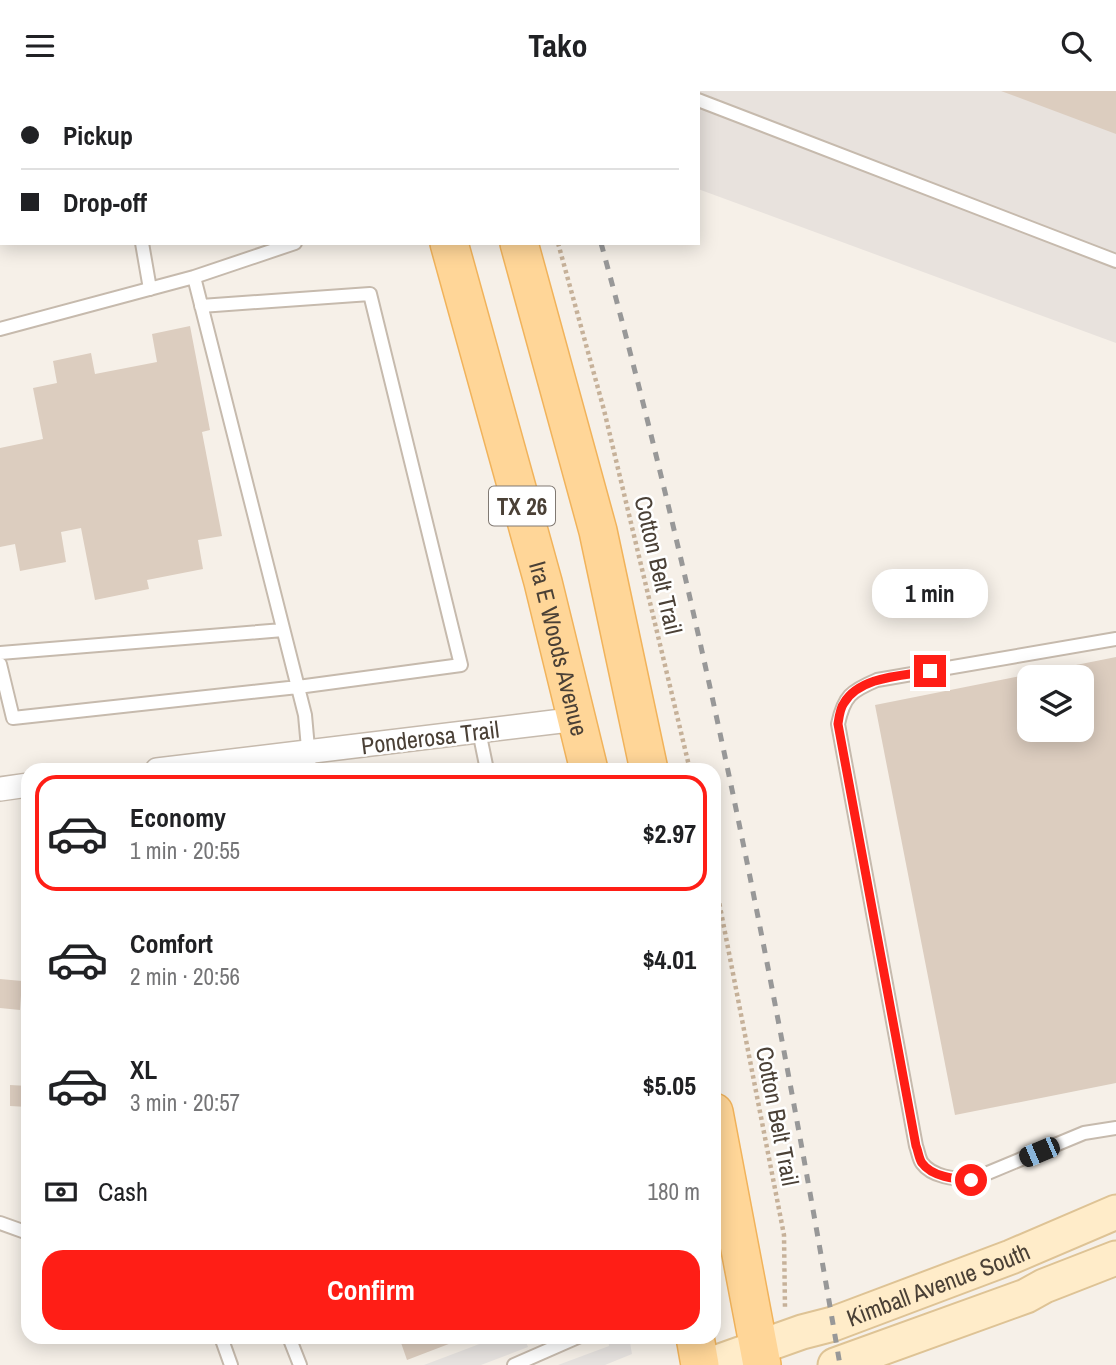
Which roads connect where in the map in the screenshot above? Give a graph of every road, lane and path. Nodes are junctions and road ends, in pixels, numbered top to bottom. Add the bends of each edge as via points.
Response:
1 (700, 101) edge
2 (142, 245) edge
3 (450, 245) edge
4 (520, 245) edge
5 (559, 245) edge
6 (273, 246) edge
7 (1116, 261) edge
8 (194, 277) junction
9 (150, 289) junction
10 (201, 306) junction
11 (0, 329) edge
12 (284, 630) junction
13 (1116, 639) edge
14 (0, 653) edge
15 (0, 664) edge
16 (298, 687) junction
17 (578, 719) junction
18 (479, 731) junction
19 (308, 761) edge
20 (274, 763) edge
21 (486, 763) edge
22 (587, 763) edge
23 (648, 763) edge
24 (688, 763) edge
25 (21, 786) edge
26 (0, 789) edge
27 (721, 912) edge
28 (1116, 1128) edge
29 (721, 1142) edge
30 (1116, 1212) edge
31 (0, 1223) edge
32 (21, 1230) edge
33 (1116, 1258) edge
34 (223, 1344) edge
35 (292, 1344) edge
36 (562, 1344) edge
37 (696, 1344) edge
38 (769, 1350) edge
39 (231, 1365) edge
40 (300, 1365) edge
41 (514, 1365) edge
42 (700, 1365) edge
43 (709, 1365) edge
44 (835, 1365) edge

1 - 7 lane
2 - 9 lane
3 - 17 main road, Ira E Woods Avenue / TX 26
4 - 23 main road, TX 26 via 598,531
5 - 24 path, Cotton Belt Trail via 604,409
6 - 8 lane
8 - 9 lane
8 - 10 lane
9 - 11 lane
10 - 12 lane
10 - 16 lane via 370,294 461,665
12 - 14 lane
12 - 16 lane
13 - 28 lane via 877,681 855,689 842,704 838,724 921,1162 935,1173 971,1180 1084,1133
15 - 16 lane via 13,718
16 - 19 lane
17 - 18 street, Ponderosa Trail
17 - 22 main road, Ira E Woods Avenue / TX 26
18 - 19 street, Ponderosa Trail
18 - 21 lane
19 - 20 street, Ponderosa Trail
25 - 26 street
27 - 38 path, Cotton Belt Trail via 784,1235 784,1301
29 - 38 main road
30 - 38 main road, Kimball Avenue South
31 - 32 lane
33 - 44 main road, Kimball Avenue South
34 - 39 lane
35 - 40 lane
36 - 41 lane
37 - 42 main road
38 - 43 main road, Kimball Avenue South

